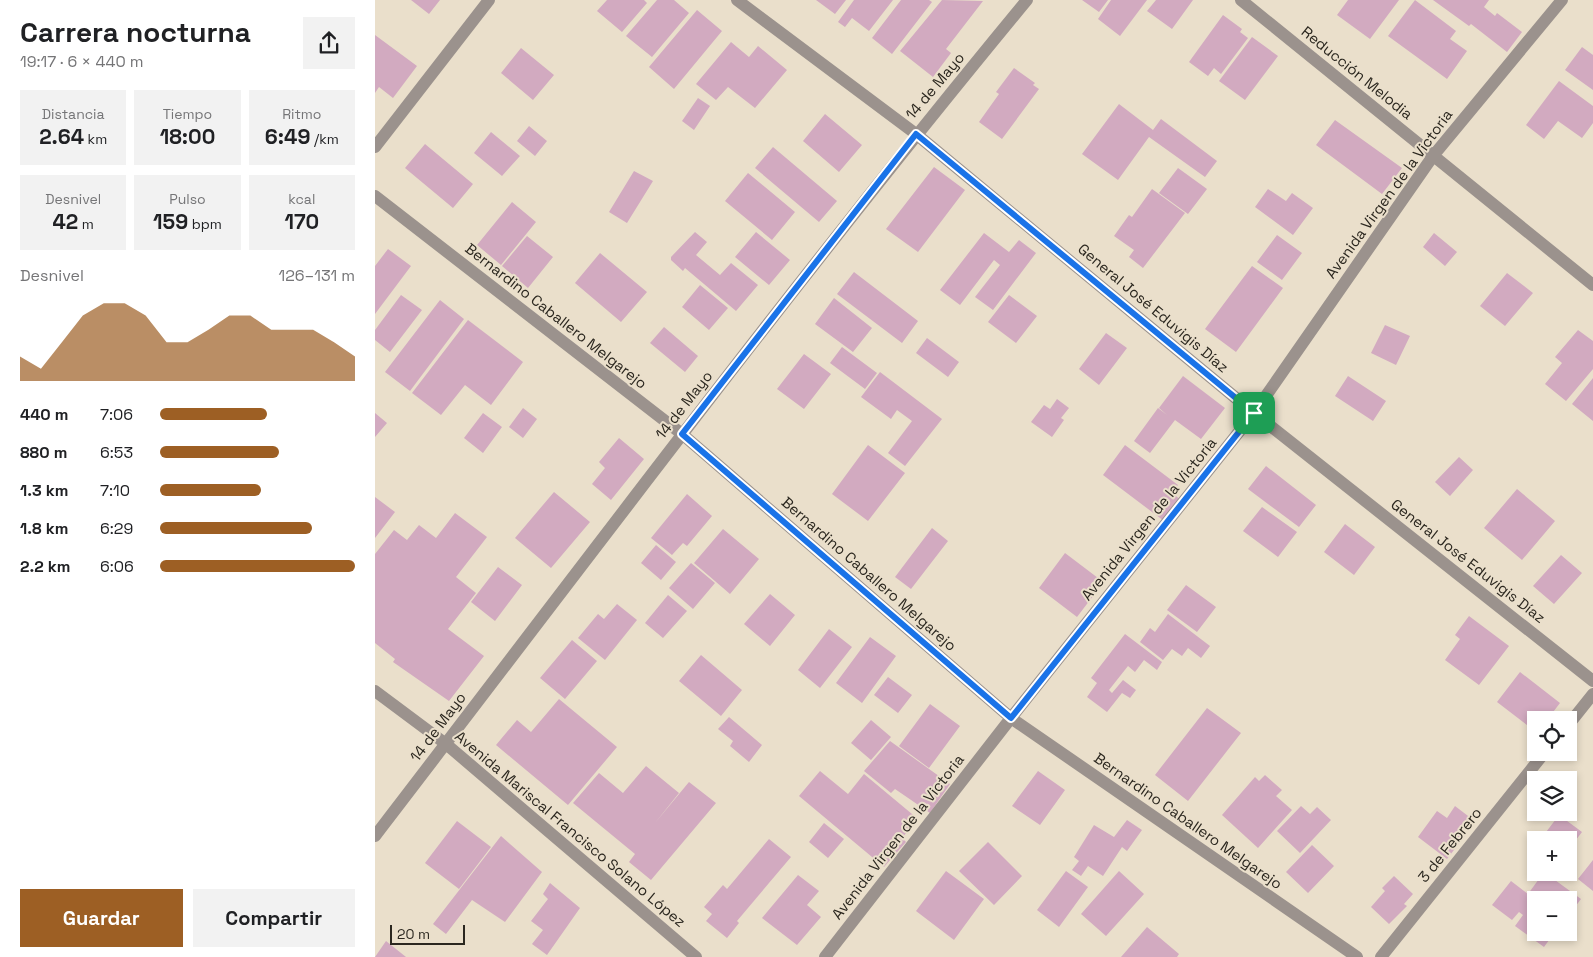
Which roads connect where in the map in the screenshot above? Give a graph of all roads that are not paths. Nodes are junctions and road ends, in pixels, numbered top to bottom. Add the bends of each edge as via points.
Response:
1 (489, 0) edge
2 (737, 0) edge
3 (1027, 0) edge
4 (1241, 0) edge
5 (1562, 0) edge
6 (916, 134) junction
7 (375, 147) edge
8 (1433, 156) junction
9 (375, 196) edge
10 (1593, 285) edge
11 (1254, 413) junction
12 (682, 434) junction
13 (1593, 681) edge
14 (375, 691) edge
15 (1593, 694) edge
16 (1577, 714) edge
17 (1011, 718) junction
18 (446, 744) junction
19 (1538, 761) edge
20 (375, 836) edge
21 (696, 957) edge
22 (825, 957) edge
23 (1357, 957) edge
24 (1381, 957) edge

1 - 7 street
2 - 6 street, General José Eduvigis Díaz
3 - 6 street, 14 de Mayo
4 - 8 street, Reducción Melodia
5 - 8 street, Avenida Virgen de la Victoria
6 - 11 street, General José Eduvigis Díaz
6 - 12 street, 14 de Mayo
8 - 10 street, Reducción Melodia
8 - 11 street, Avenida Virgen de la Victoria
9 - 12 street, Bernardino Caballero Melgarejo
11 - 13 street, General José Eduvigis Díaz
11 - 17 street, Avenida Virgen de la Victoria
12 - 17 street, Bernardino Caballero Melgarejo
12 - 18 street, 14 de Mayo
14 - 18 street, Avenida Mariscal Francisco Solano López
15 - 16 street
17 - 22 street, Avenida Virgen de la Victoria
17 - 23 street, Bernardino Caballero Melgarejo
18 - 20 street, 14 de Mayo
18 - 21 street, Avenida Mariscal Francisco Solano López
19 - 24 street, 3 de Febrero

